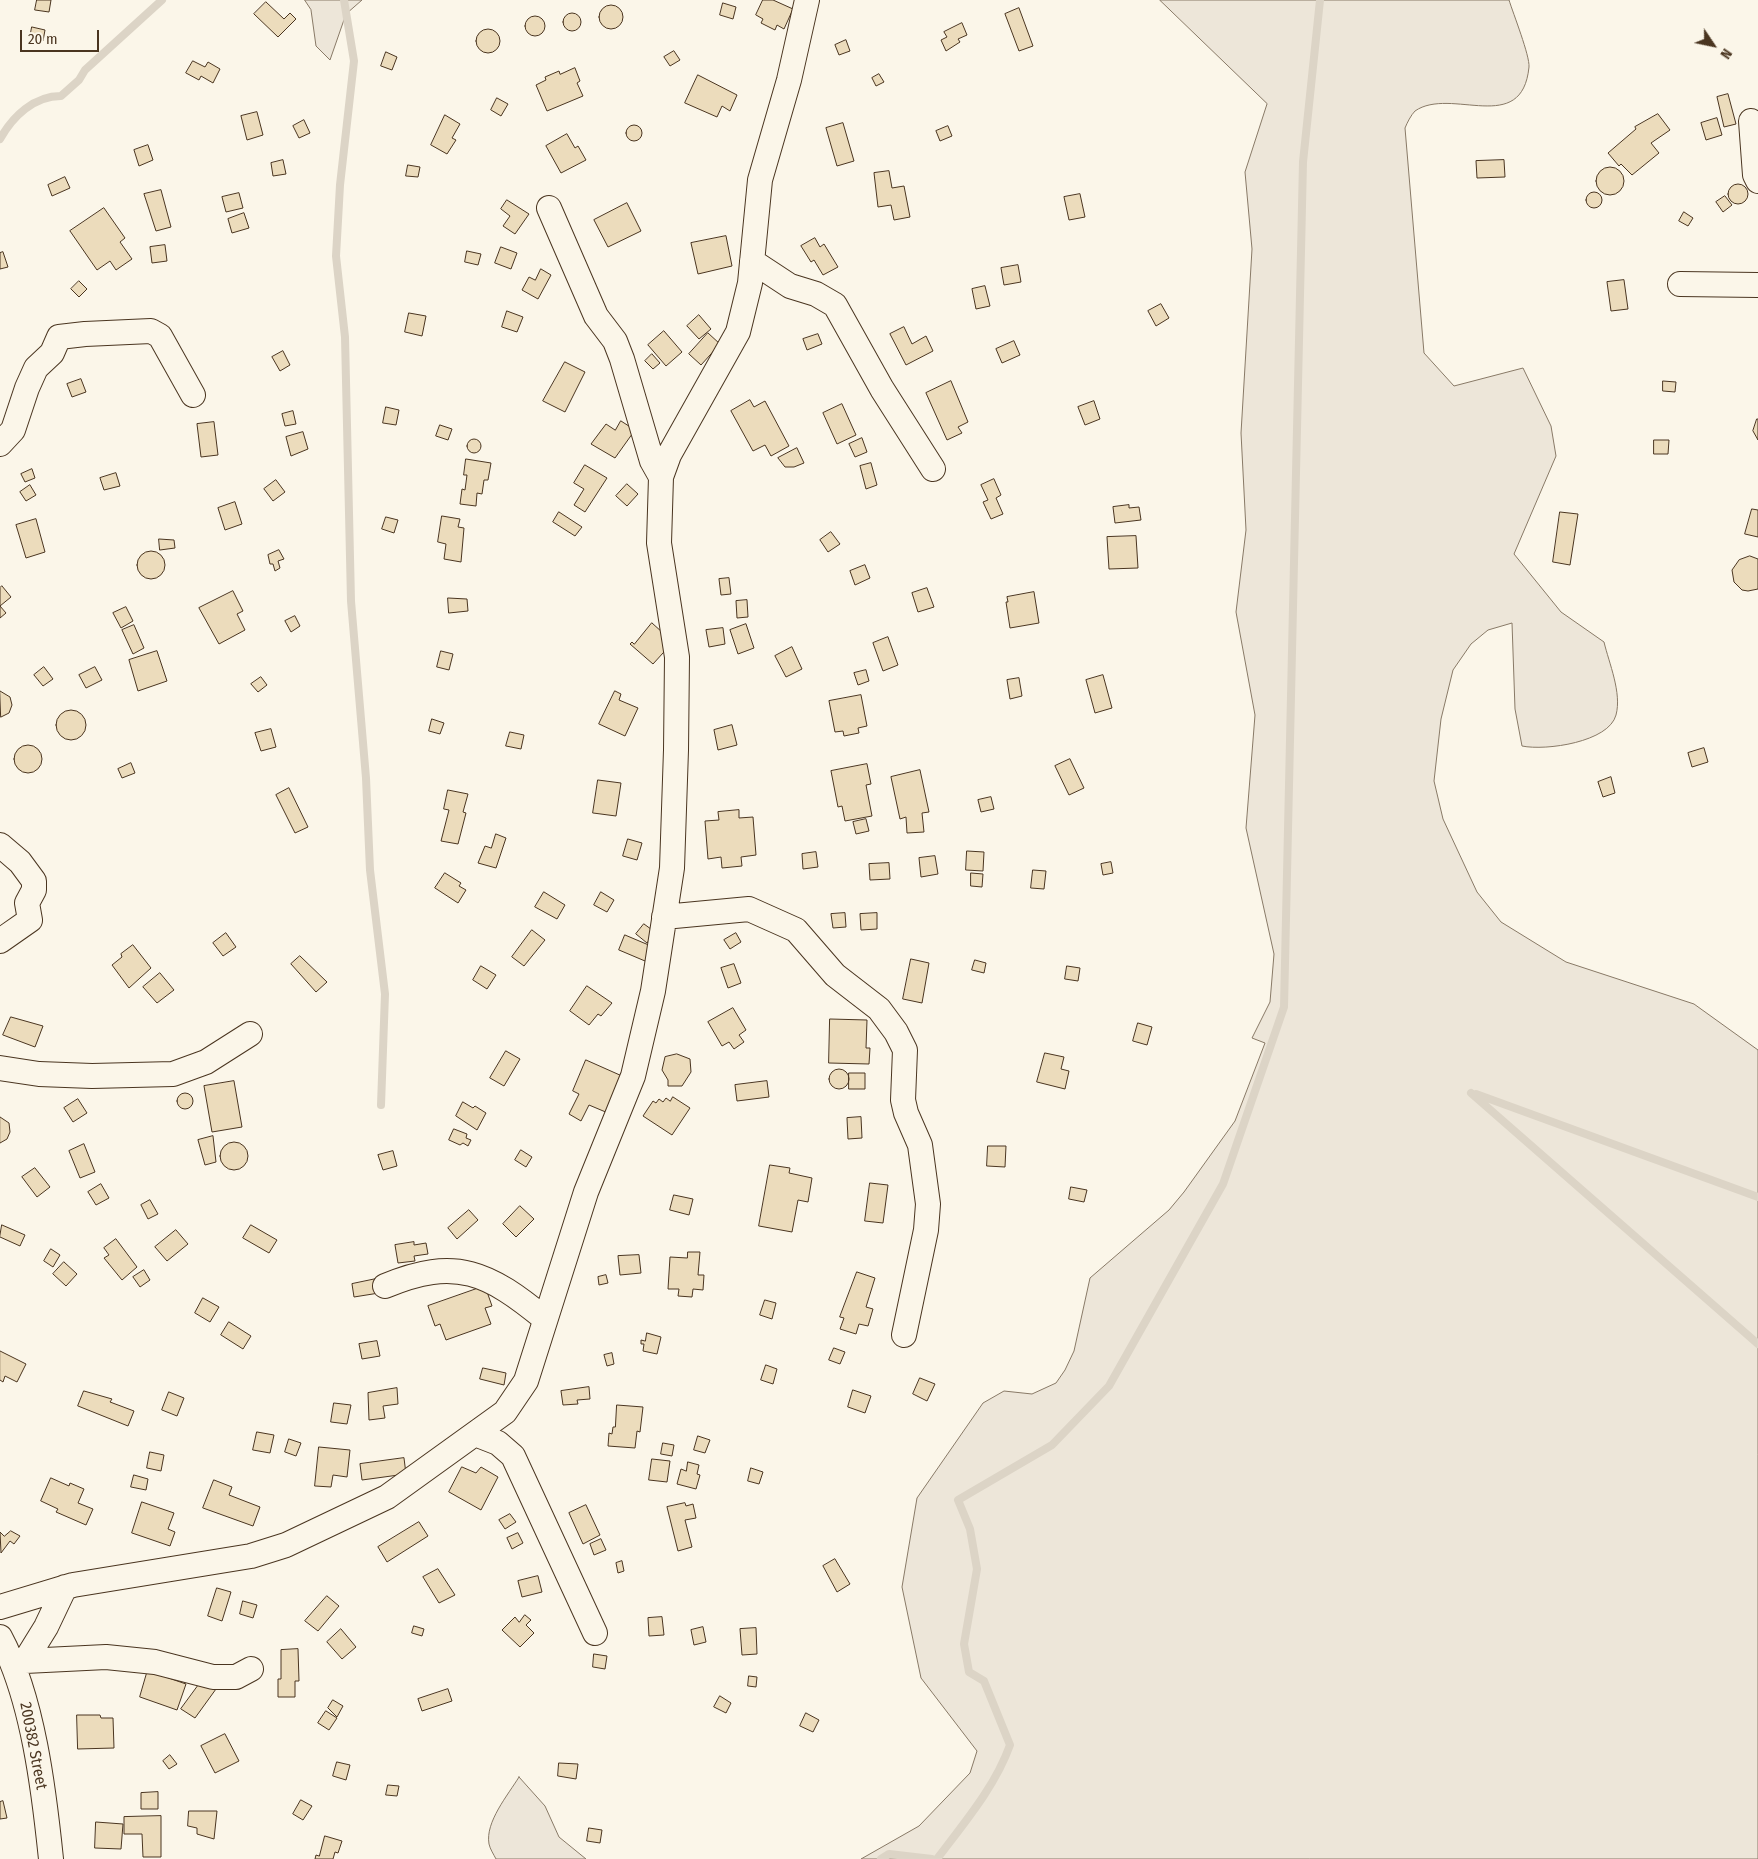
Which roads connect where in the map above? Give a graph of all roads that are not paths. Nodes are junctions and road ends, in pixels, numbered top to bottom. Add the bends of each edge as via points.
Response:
1 (807, 0) edge
2 (1751, 121) dead end
3 (1758, 181) edge
4 (549, 208) dead end
5 (752, 261) junction
6 (1680, 284) dead end
7 (1758, 285) edge
8 (193, 395) dead end
9 (0, 444) edge
10 (933, 469) dead end
11 (662, 477) junction
12 (0, 845) edge
13 (664, 917) junction
14 (0, 941) edge
15 (250, 1034) dead end
16 (0, 1068) edge
17 (385, 1286) dead end
18 (545, 1319) junction
19 (904, 1335) dead end
20 (474, 1434) junction
21 (65, 1587) junction
22 (0, 1608) edge
23 (595, 1633) dead end
24 (0, 1638) edge
25 (18, 1662) junction
26 (251, 1669) dead end
27 (51, 1859) edge

1 - 5 street via 789,80 760,180
2 - 3 street
4 - 11 street via 596,316 609,331 618,350 652,461
5 - 10 street via 790,286 816,294 835,305 882,389
5 - 11 street via 738,332 668,456
6 - 7 street
8 - 9 street via 157,334 151,331 60,337 52,353 36,368 13,430
11 - 13 street via 659,543 677,657 672,868
12 - 14 street via 20,862 34,881 34,890 27,904 30,920
13 - 18 street via 653,991 633,1076 586,1192
13 - 19 street via 749,910 796,930 835,975 879,1009 896,1032 905,1050 903,1100 920,1145 928,1204 926,1230
15 - 16 street via 206,1062 173,1074 39,1074
17 - 18 street via 424,1273 454,1270 473,1273 511,1291
18 - 20 street via 526,1380 515,1399 505,1412
20 - 21 street via 386,1497 286,1545 251,1556
20 - 23 street via 498,1443 513,1456
21 - 22 street
21 - 25 street via 46,1628
24 - 25 street, 200382 Street
25 - 26 street via 106,1657 155,1662 213,1677 236,1677
25 - 27 street, 200382 Street via 47,1819

